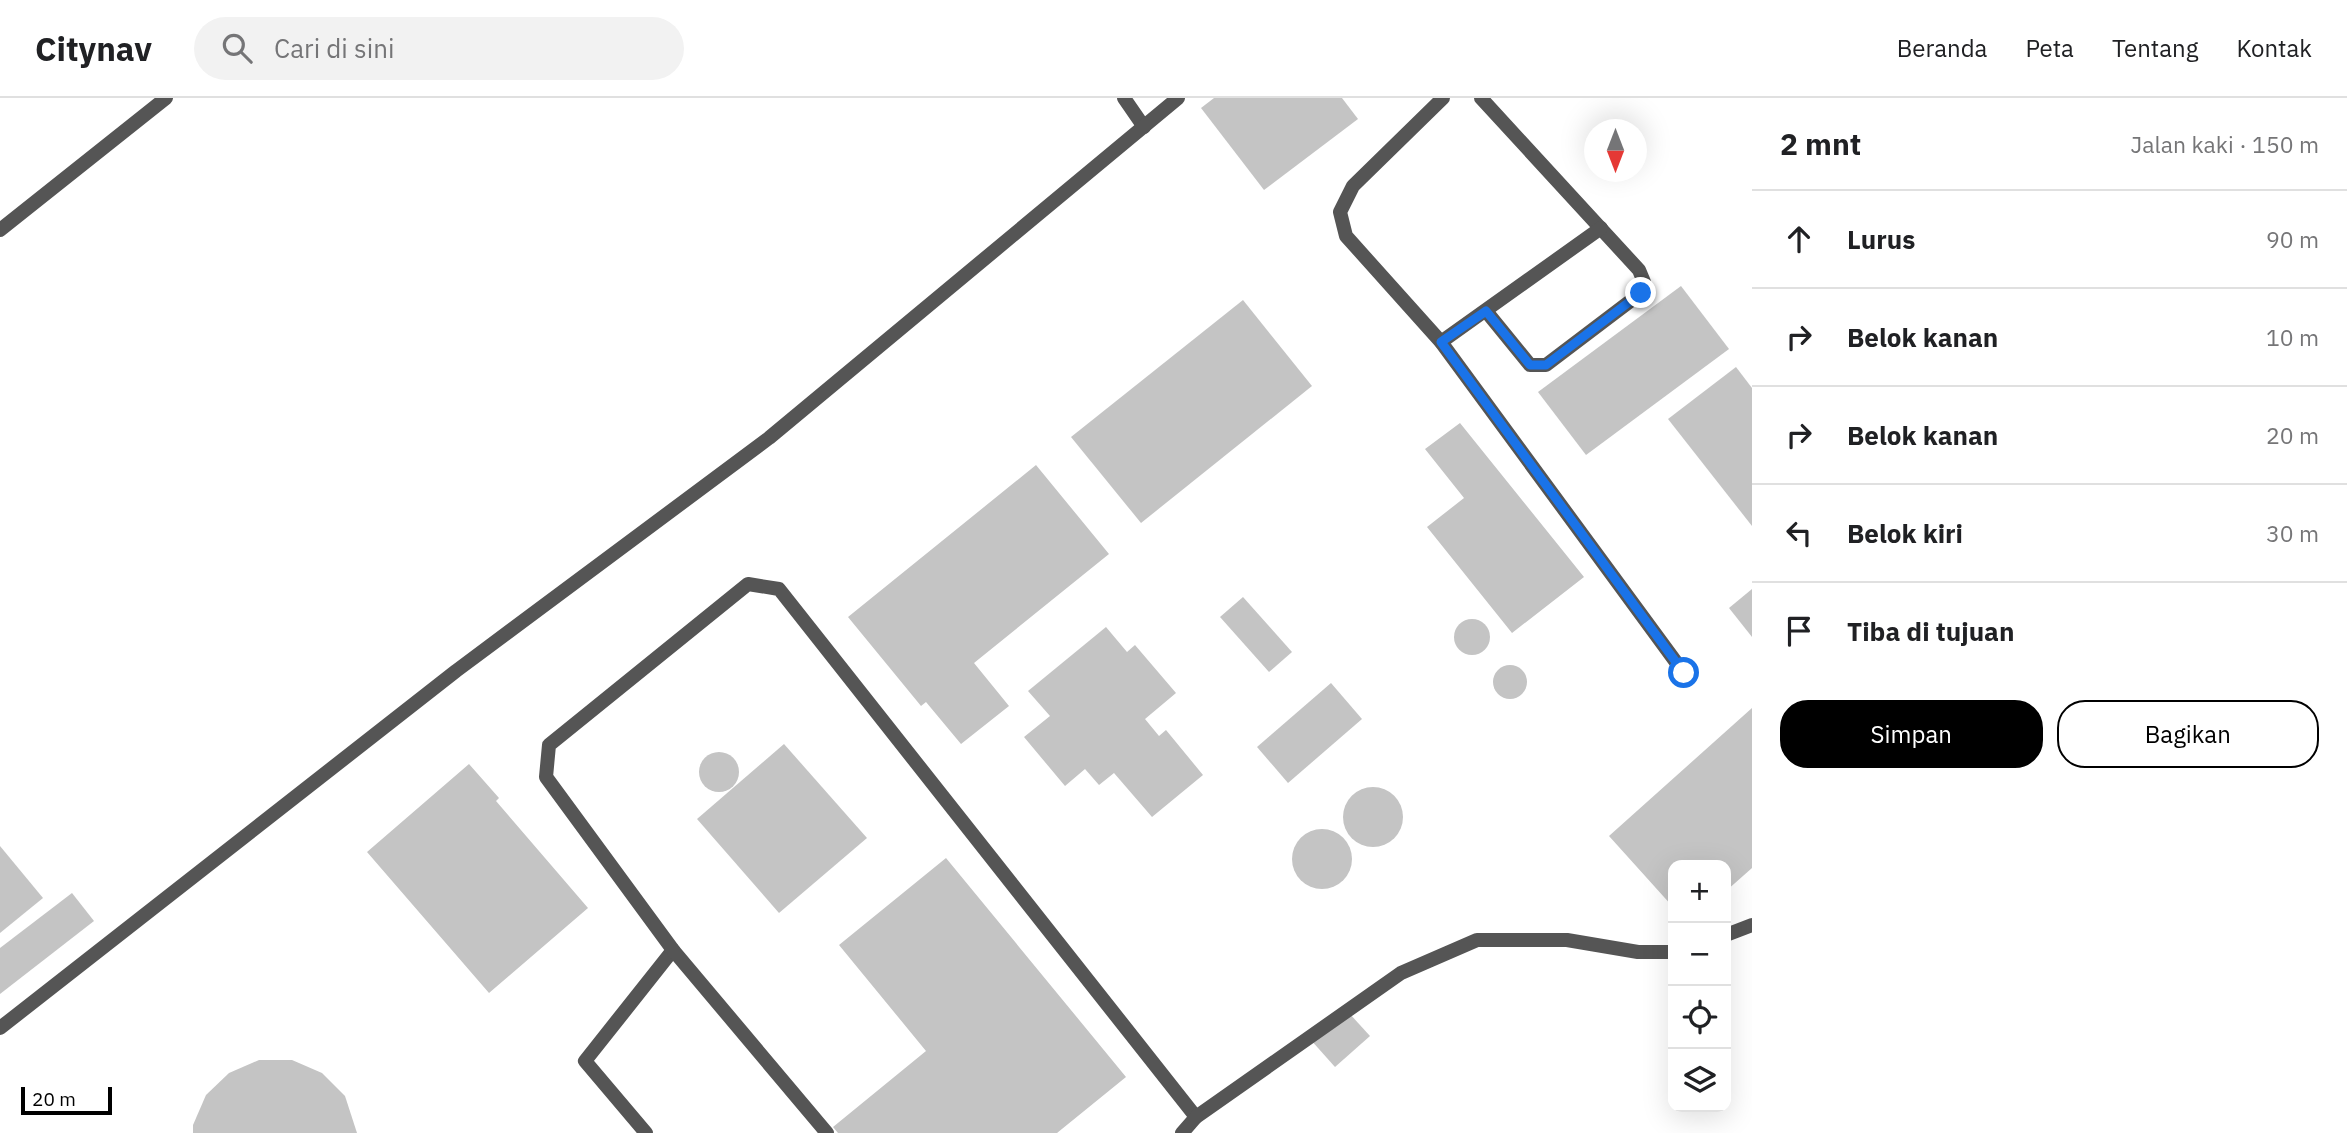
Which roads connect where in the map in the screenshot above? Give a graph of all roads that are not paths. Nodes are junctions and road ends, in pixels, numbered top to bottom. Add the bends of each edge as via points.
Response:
1 (166, 98) edge
2 (1124, 98) edge
3 (1178, 98) edge
4 (1443, 98) edge
5 (1481, 98) edge
6 (1144, 127) junction
7 (1601, 228) junction
8 (0, 230) edge
9 (1486, 311) junction
10 (1441, 342) junction
11 (1684, 673) dead end
12 (1752, 925) edge
13 (1731, 933) edge
14 (673, 950) junction
15 (1668, 952) edge
16 (0, 1028) edge
17 (1196, 1116) junction
18 (646, 1133) edge
19 (827, 1133) edge
20 (1182, 1133) edge

1 - 8 lane
2 - 6 lane
3 - 6 lane
4 - 10 lane via 1353,186 1340,212 1346,236
5 - 7 lane
6 - 16 lane via 769,438 456,671
7 - 9 lane
7 - 9 lane via 1639,270 1644,282 1641,293 1546,365 1530,365
9 - 10 lane
10 - 11 lane
12 - 13 lane
14 - 17 lane via 546,777 549,745 748,584 779,589
14 - 18 lane via 585,1061
14 - 19 lane
15 - 17 lane via 1638,952 1567,940 1477,940 1401,973
17 - 20 lane

